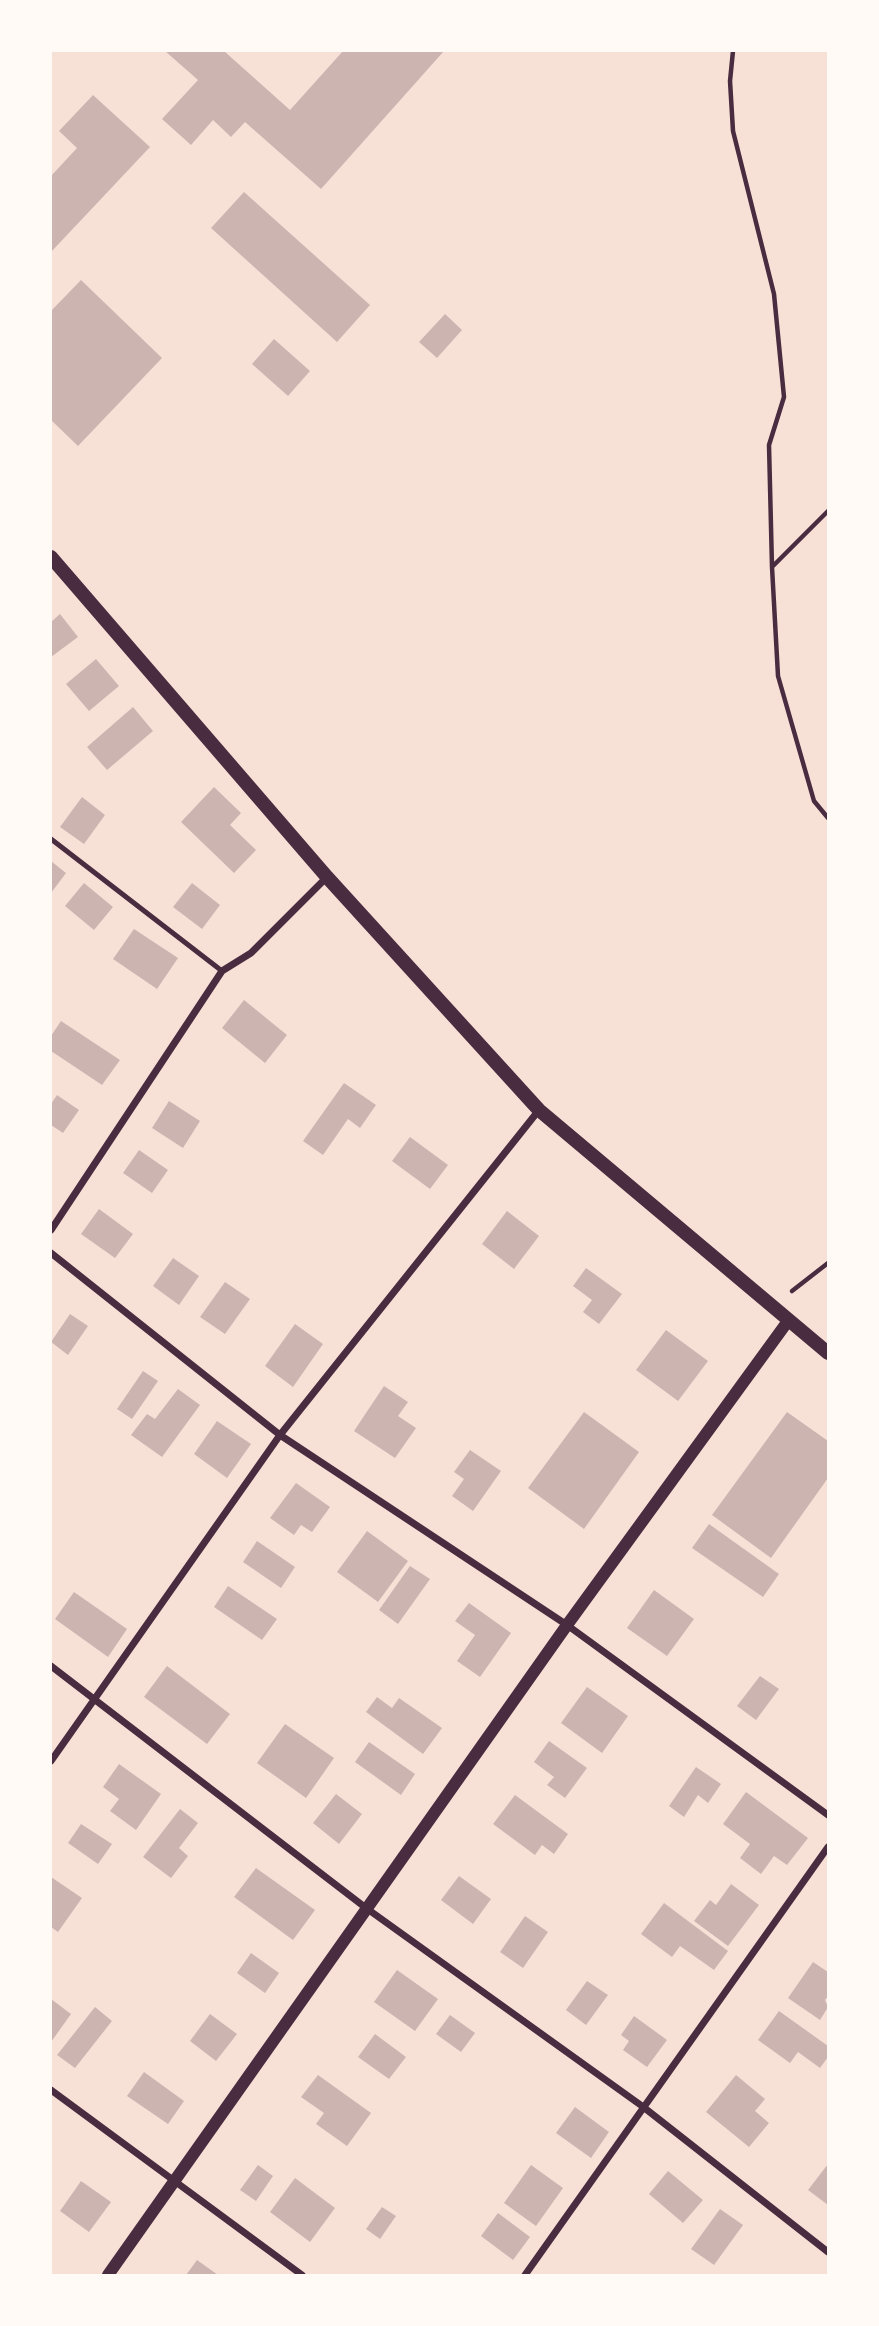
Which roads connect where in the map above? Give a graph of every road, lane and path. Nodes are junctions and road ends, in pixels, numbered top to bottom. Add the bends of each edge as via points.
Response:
1 (733, 51) edge
2 (828, 511) edge
3 (51, 557) edge
4 (772, 567) junction
5 (828, 818) edge
6 (51, 839) edge
7 (327, 877) junction
8 (222, 971) junction
9 (539, 1110) junction
10 (51, 1230) edge
11 (51, 1253) edge
12 (828, 1263) edge
13 (792, 1291) dead end
14 (788, 1321) junction
15 (828, 1353) edge
16 (280, 1435) junction
17 (567, 1625) junction
18 (51, 1667) edge
19 (94, 1698) junction
20 (51, 1761) edge
21 (828, 1815) edge
22 (828, 1847) edge
23 (366, 1908) junction
24 (51, 2090) edge
25 (642, 2106) junction
26 (176, 2180) junction
27 (828, 2252) edge
28 (108, 2275) edge
29 (302, 2275) edge
30 (525, 2275) edge

1 - 4 path via 733,131 774,294 784,397 769,445
2 - 4 path
3 - 7 main road
4 - 5 path via 778,676 814,801
6 - 8 lane
7 - 8 street via 251,953
7 - 9 main road
8 - 10 street
9 - 14 main road
9 - 16 street
11 - 16 street
12 - 13 path
14 - 15 main road
14 - 17 street
16 - 17 street
16 - 19 street
17 - 21 street
17 - 23 street
18 - 19 street
19 - 20 street
19 - 23 street
22 - 25 street
23 - 25 street
23 - 26 street
24 - 26 street
25 - 27 street
25 - 30 street
26 - 28 street
26 - 29 street

